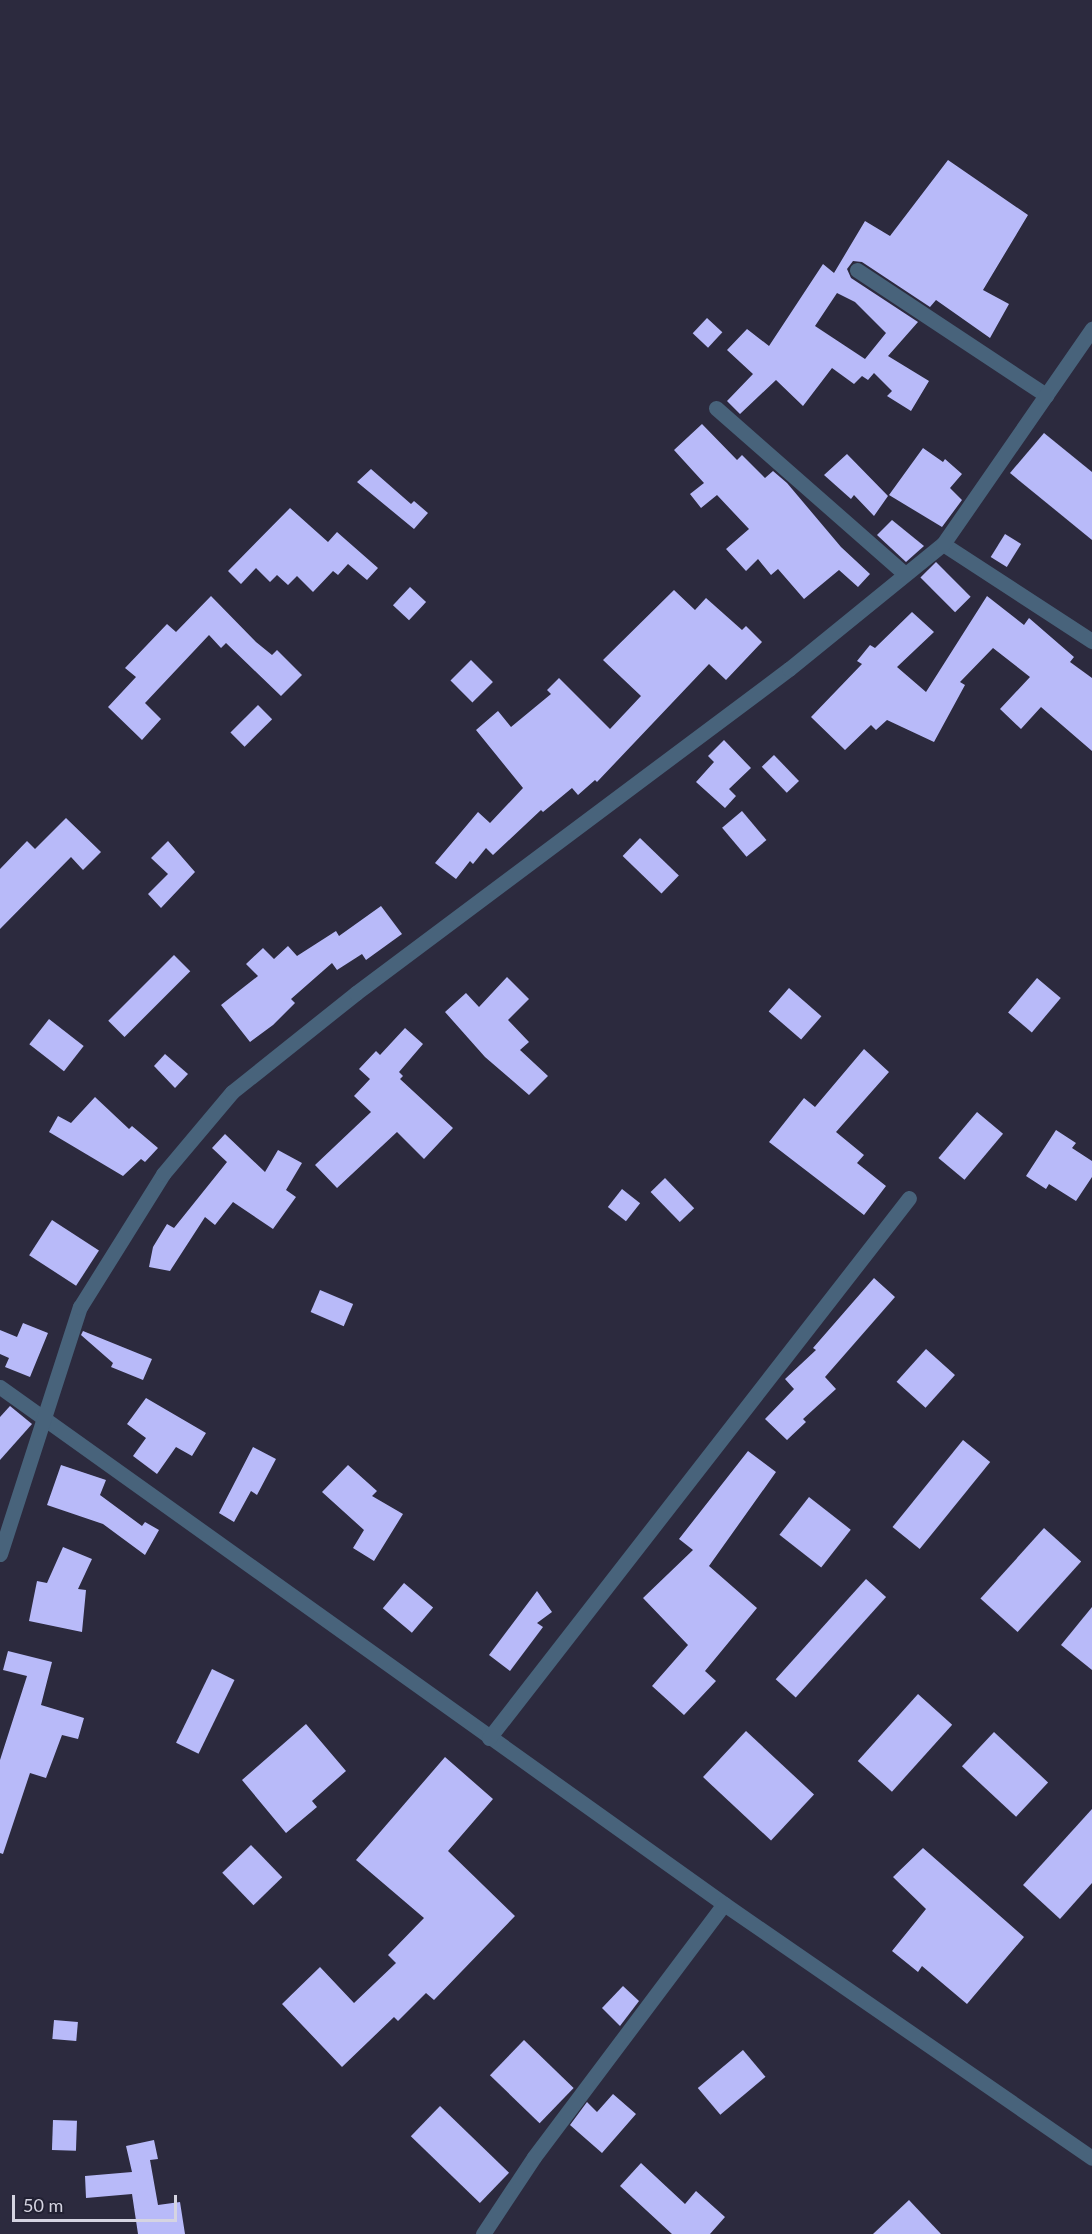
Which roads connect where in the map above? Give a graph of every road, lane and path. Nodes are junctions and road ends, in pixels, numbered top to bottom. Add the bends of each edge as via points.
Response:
1 (857, 270) dead end
2 (1092, 328) edge
3 (1046, 395) junction
4 (716, 408) dead end
5 (943, 544) junction
6 (903, 572) junction
7 (1092, 641) edge
8 (909, 1198) dead end
9 (0, 1387) edge
10 (44, 1419) junction
11 (0, 1554) edge
12 (489, 1738) junction
13 (724, 1904) junction
14 (1092, 2158) edge
15 (483, 2234) edge

1 - 3 street
2 - 3 street
3 - 5 street
4 - 6 street
5 - 6 street
5 - 7 street
6 - 10 street via 789,669 356,993 232,1092 163,1174 80,1307
8 - 12 street
9 - 10 street
10 - 11 street
10 - 12 street
12 - 13 street
13 - 14 street
13 - 15 street via 534,2157

